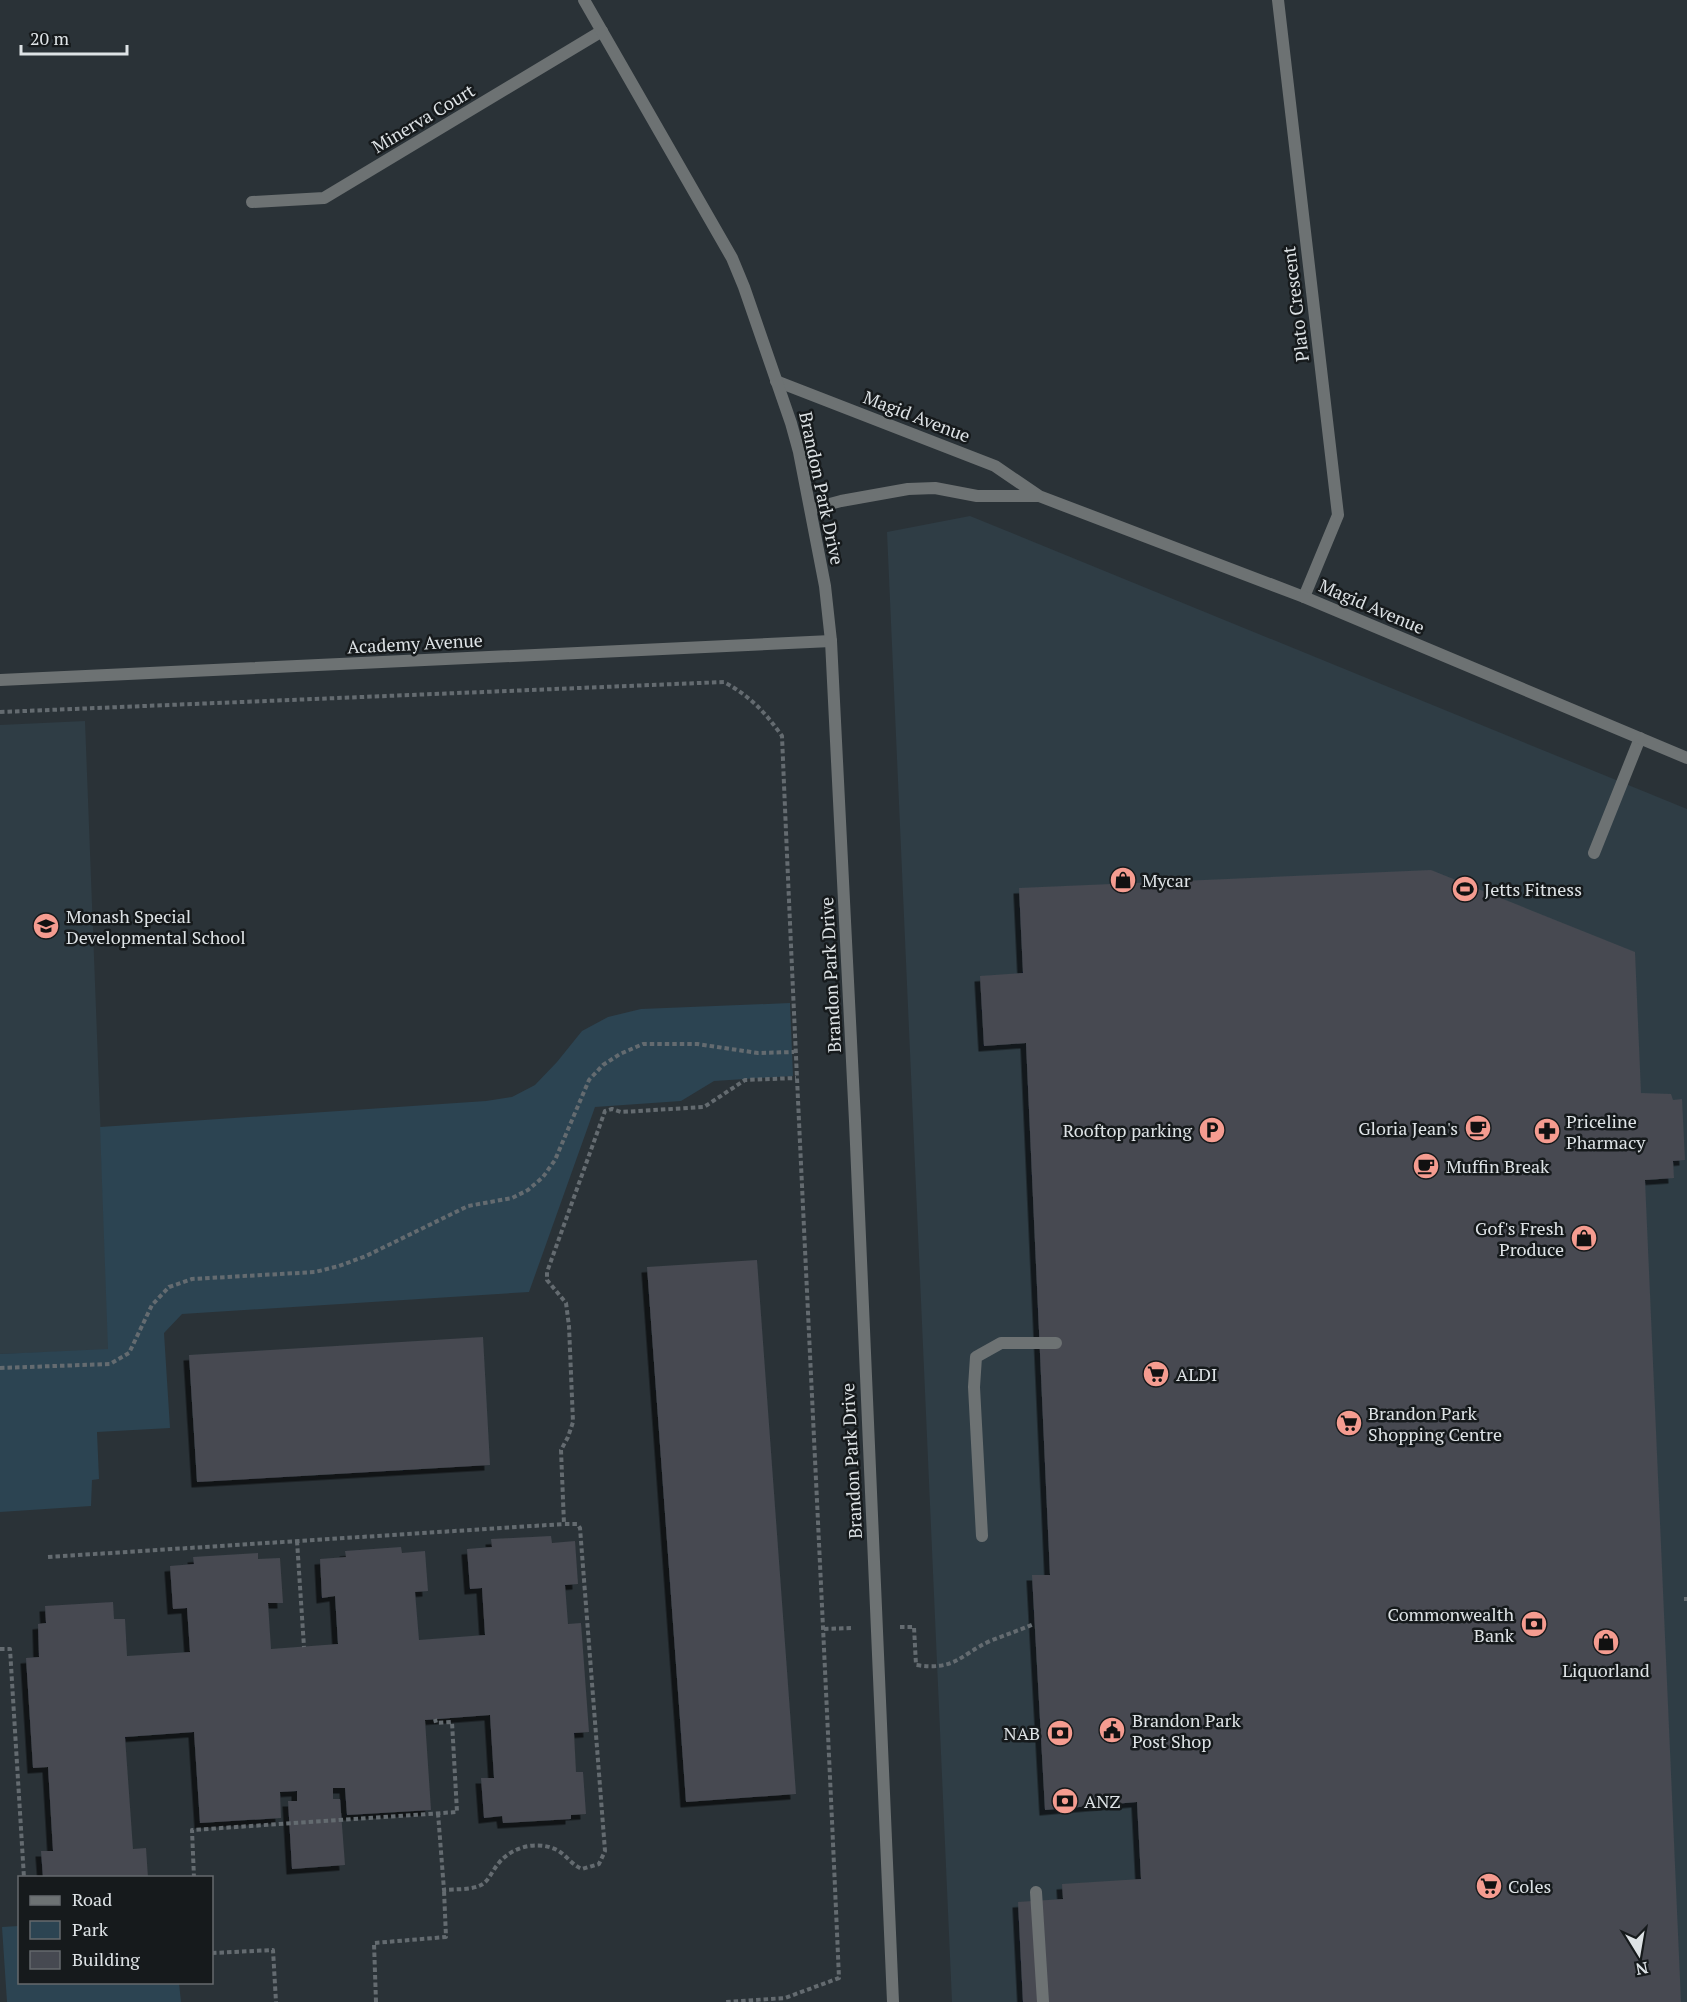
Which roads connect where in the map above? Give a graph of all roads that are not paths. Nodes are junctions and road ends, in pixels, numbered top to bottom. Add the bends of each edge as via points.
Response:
1 (584, 0) edge
2 (1278, 0) edge
3 (602, 31) junction
4 (252, 202) dead end
5 (776, 381) junction
6 (1039, 496) junction
7 (811, 509) junction
8 (1304, 597) junction
9 (831, 641) junction
10 (0, 680) edge
11 (1640, 738) junction
12 (1687, 758) edge
13 (1594, 852) dead end
14 (1056, 1343) dead end
15 (982, 1536) dead end
16 (1036, 1892) dead end
17 (893, 2002) edge
18 (1042, 2002) edge

1 - 3 street, Brandon Park Drive
2 - 8 street, Plato Crescent via 1338,515
3 - 4 street, Minerva Court via 324,198
3 - 5 street, Brandon Park Drive via 732,258
5 - 6 street, Magid Avenue via 995,466
5 - 7 street, Brandon Park Drive via 791,423
6 - 7 street, Magid Avenue via 977,496 935,488 908,489
6 - 8 street, Magid Avenue
7 - 9 street, Brandon Park Drive
8 - 11 street, Magid Avenue
9 - 10 street, Academy Avenue
9 - 17 street, Brandon Park Drive
11 - 12 street, Magid Avenue
11 - 13 street
14 - 15 street via 1001,1343 976,1357 974,1387
16 - 18 street

